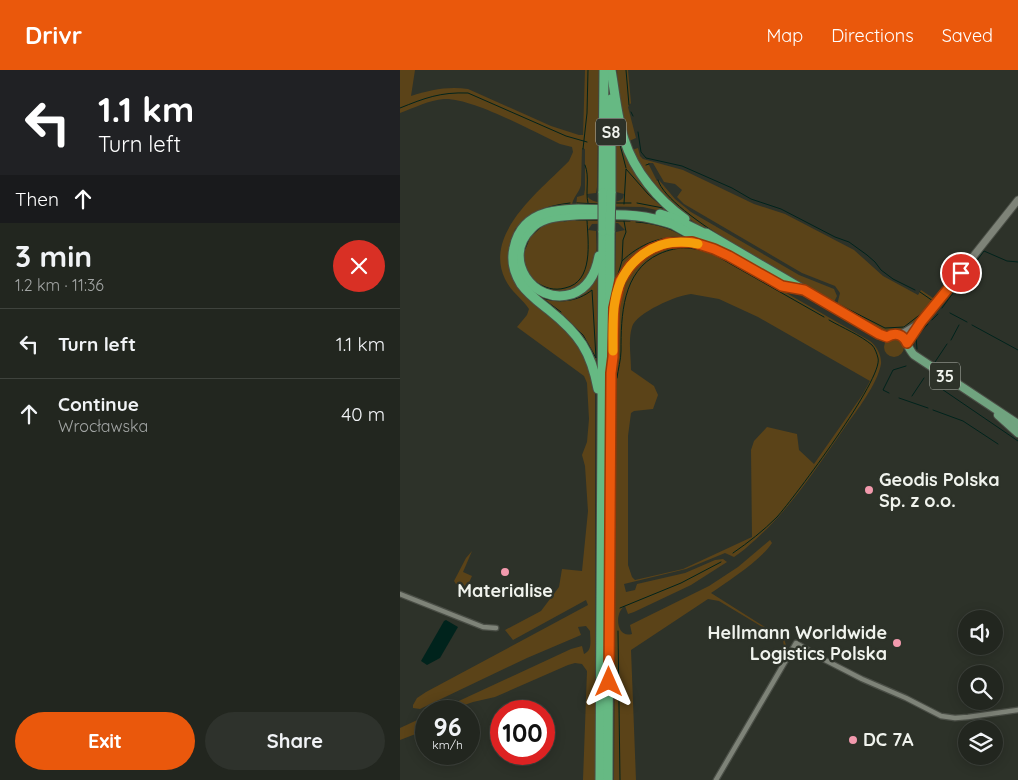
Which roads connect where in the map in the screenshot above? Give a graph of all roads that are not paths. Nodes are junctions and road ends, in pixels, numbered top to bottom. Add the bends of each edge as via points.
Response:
1 (604, 70) edge
2 (611, 70) edge
3 (607, 193) junction
4 (1018, 200) edge
5 (606, 231) junction
6 (710, 236) junction
7 (729, 256) junction
8 (804, 290) junction
9 (921, 322) junction
10 (900, 335) junction
11 (887, 337) joint
12 (907, 343) junction
13 (611, 373) junction
14 (984, 401) junction
15 (602, 414) junction
16 (1018, 424) edge
17 (1018, 434) edge
18 (400, 594) edge
19 (496, 628) dead end
20 (1018, 710) edge
21 (600, 780) edge
22 (608, 780) edge
23 (716, 780) edge

1 - 3 highway, S8
2 - 3 highway, S8
2 - 6 highway via 624,141 644,178 670,208
3 - 5 highway, S8, bridge
4 - 9 street
5 - 7 highway via 596,268 577,292 560,296 546,294 533,287 524,276 519,254 530,229 539,222 562,216 655,219 684,229
5 - 13 highway, S8
5 - 15 highway, S8
6 - 8 highway
6 - 15 highway via 673,218 634,210 551,211 532,219 520,232 513,252 515,272 529,293 573,330 583,345 594,373
7 - 8 highway via 782,286
7 - 13 highway via 704,245 684,242 658,246 636,259 620,281 615,299
8 - 11 highway
9 - 10 street
9 - 12 street
10 - 11 main road
10 - 12 main road, 35
12 - 14 main road, 35 via 914,355
13 - 22 highway, S8
14 - 16 main road, 35
14 - 17 main road, 35
15 - 21 highway, S8
18 - 19 street via 483,627
20 - 23 street via 968,718 941,716 796,643

